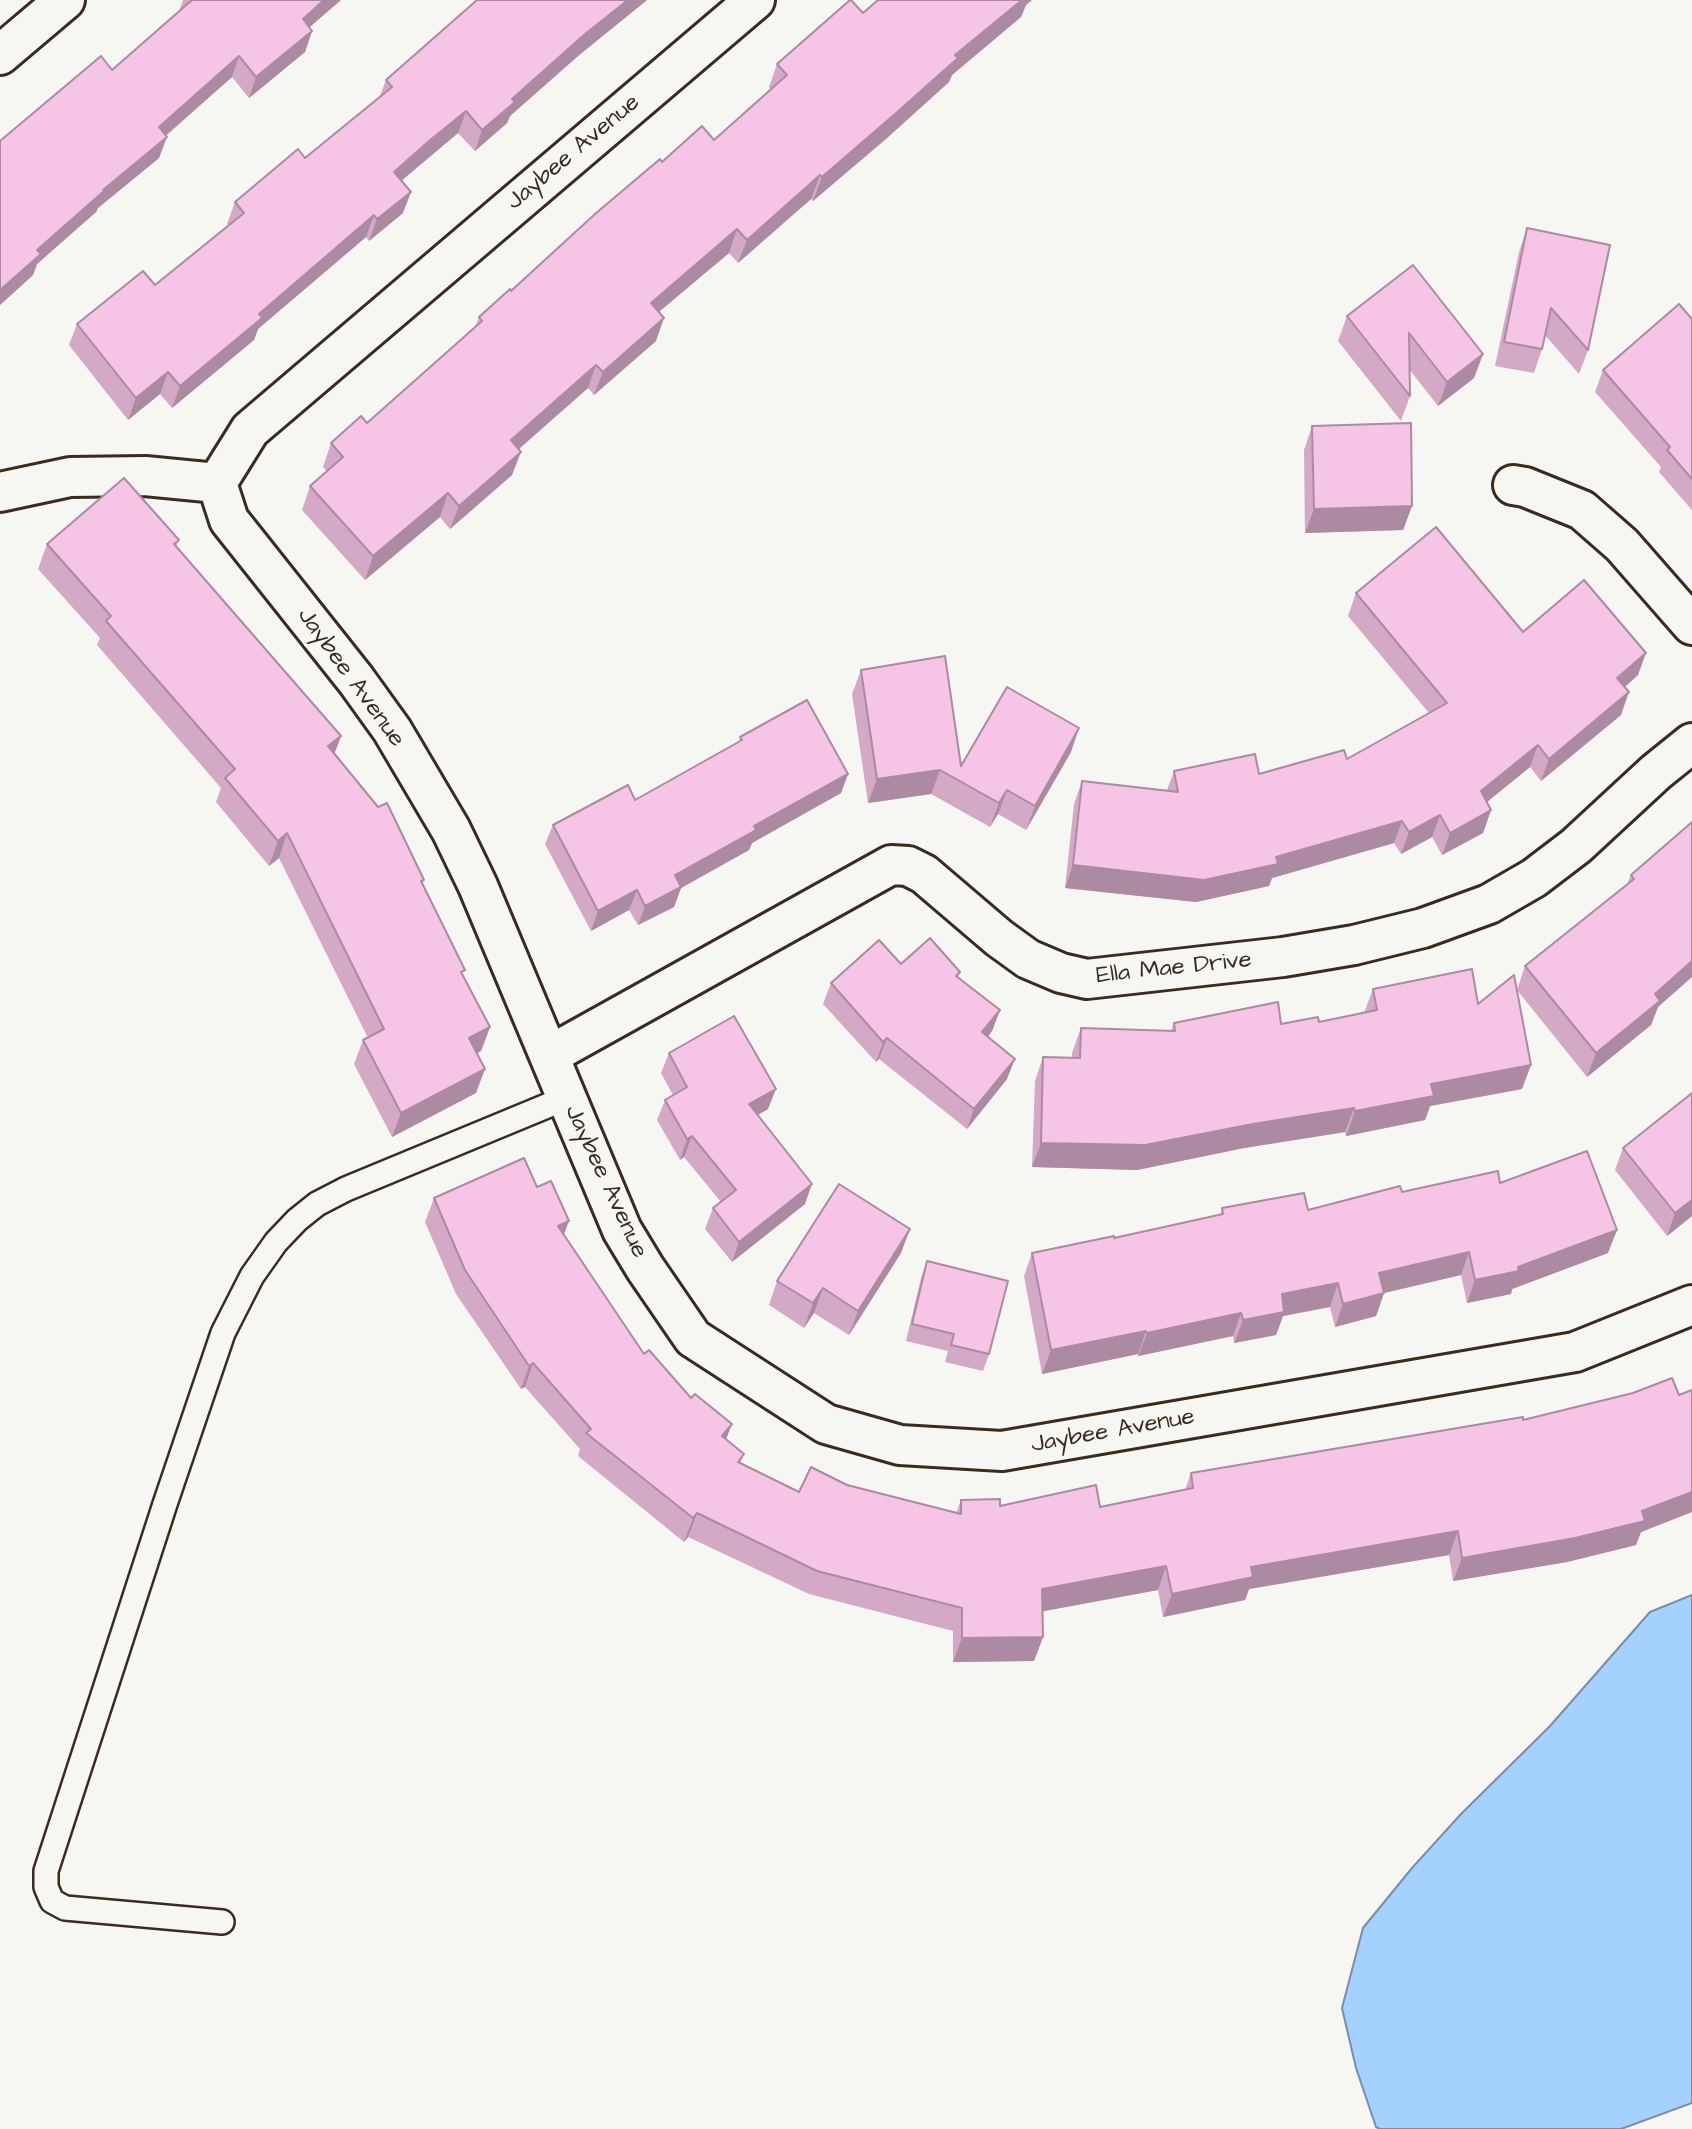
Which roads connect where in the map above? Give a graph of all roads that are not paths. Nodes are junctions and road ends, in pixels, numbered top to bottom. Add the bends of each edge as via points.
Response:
1 (65, 0) edge
2 (755, 0) edge
3 (0, 55) edge
4 (217, 483) junction
5 (1513, 485) dead end
6 (0, 492) edge
7 (1692, 625) edge
8 (1692, 743) edge
9 (548, 1049) junction
10 (566, 1098) junction
11 (1692, 1305) edge
12 (222, 1922) dead end

1 - 3 street
2 - 4 street, Jaybee Avenue via 250,429
4 - 6 street via 145,476 70,477
4 - 9 street, Jaybee Avenue via 229,520 392,730 445,819
5 - 7 street via 1582,510 1622,545
8 - 9 street, Ella Mae Drive via 1534,878 1489,904 1423,928 1283,957 1087,979 1060,974 1028,959 924,874 908,866 891,865 564,1047
9 - 10 street, Jaybee Avenue
10 - 11 street, Jaybee Avenue via 622,1230 693,1338 826,1424 900,1445 1002,1451 1575,1352
10 - 12 lane via 317,1204 276,1242 252,1276 223,1334 46,1871 52,1901 65,1908

